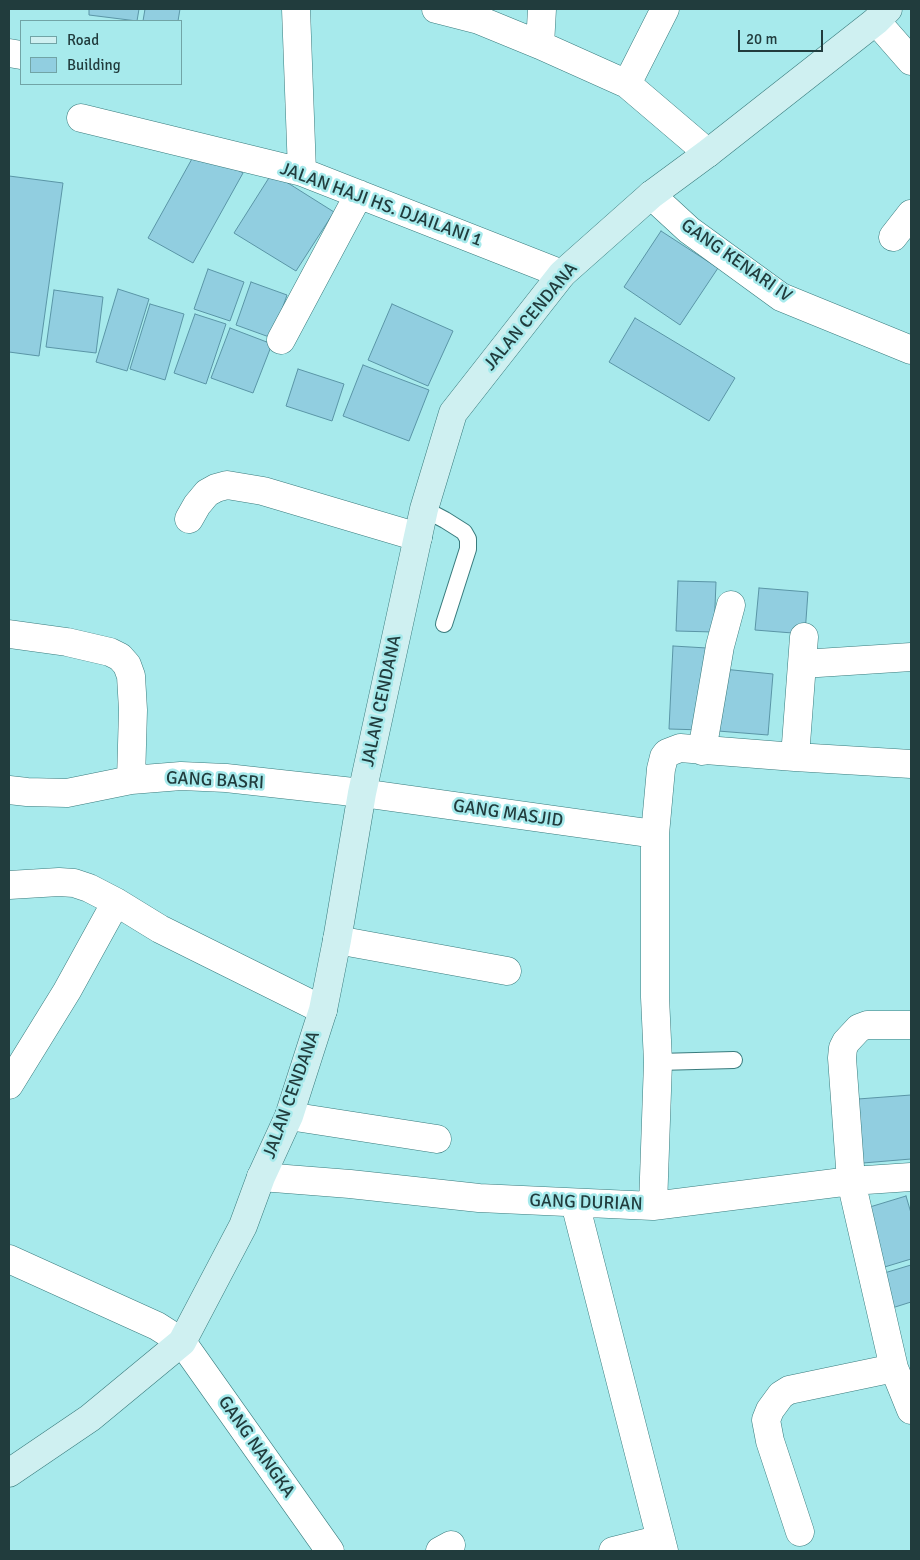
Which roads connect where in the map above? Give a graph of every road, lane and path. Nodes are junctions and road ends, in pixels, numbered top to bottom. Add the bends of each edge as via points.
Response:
1 (296, 9) edge
2 (436, 9) edge
3 (542, 9) edge
4 (665, 9) edge
5 (882, 15) edge
6 (540, 45) junction
7 (911, 61) edge
8 (627, 84) junction
9 (81, 118) dead end
10 (708, 153) junction
11 (302, 172) junction
12 (359, 194) junction
13 (651, 196) junction
14 (911, 214) edge
15 (893, 237) dead end
16 (562, 274) junction
17 (281, 340) dead end
18 (911, 350) edge
19 (424, 510) junction
20 (189, 519) dead end
21 (418, 537) junction
22 (731, 605) dead end
23 (444, 624) dead end
24 (9, 634) edge
25 (911, 657) edge
26 (702, 751) junction
27 (795, 757) junction
28 (911, 764) edge
29 (131, 780) junction
30 (9, 790) edge
31 (362, 793) junction
32 (655, 834) junction
33 (9, 885) edge
34 (116, 902) junction
35 (337, 940) junction
36 (507, 971) dead end
37 (323, 1010) junction
38 (911, 1026) edge
39 (734, 1060) dead end
40 (658, 1062) junction
41 (9, 1085) edge
42 (289, 1116) junction
43 (436, 1139) dead end
44 (911, 1177) edge
45 (261, 1178) junction
46 (852, 1180) junction
47 (575, 1203) junction
48 (653, 1206) junction
49 (9, 1258) edge
50 (182, 1342) junction
51 (894, 1368) junction
52 (911, 1410) edge
53 (9, 1473) edge
54 (800, 1532) dead end
55 (663, 1545) edge
56 (330, 1551) edge
57 (613, 1551) edge

1 - 11 street
2 - 6 street via 479,20
3 - 6 street
4 - 8 street
5 - 7 street
5 - 10 street, JALAN CENDANA
6 - 8 street
8 - 10 street
9 - 11 street, JALAN HAJI HS. DJAILANI 1
10 - 13 street, JALAN CENDANA
11 - 12 street, JALAN HAJI HS. DJAILANI 1
12 - 16 street, JALAN HAJI HS. DJAILANI 1
12 - 17 street
13 - 16 street, JALAN CENDANA
13 - 18 street, GANG KENARI IV via 688,230 781,297
14 - 15 street
16 - 19 street, JALAN CENDANA via 453,413
19 - 21 street, JALAN CENDANA
19 - 23 lane via 464,532 468,539 468,549
20 - 21 street via 208,493 227,486 263,491
21 - 31 street, JALAN CENDANA
22 - 26 street via 720,646
24 - 29 street via 110,652 127,665 131,676 133,710
25 - 27 street via 803,651
26 - 27 street
26 - 32 street via 680,748 664,757
27 - 28 street
29 - 30 street, GANG BASRI via 67,792
29 - 31 street, GANG BASRI via 182,776 226,778
31 - 32 street, GANG MASJID
31 - 35 street, JALAN CENDANA
32 - 40 street
33 - 34 street via 74,883
34 - 37 street via 160,929
34 - 41 street via 67,991
35 - 36 street
35 - 37 street, JALAN CENDANA
37 - 42 street, JALAN CENDANA
38 - 46 street via 867,1025 849,1037 843,1048
39 - 40 lane
40 - 48 street
42 - 43 street
42 - 45 street, JALAN CENDANA
44 - 46 street, GANG DURIAN
45 - 47 street, GANG DURIAN via 479,1198
45 - 50 street, JALAN CENDANA via 243,1226
46 - 48 street, GANG DURIAN
46 - 51 street
47 - 48 street, GANG DURIAN
47 - 55 street
49 - 50 street via 157,1326
50 - 53 street, JALAN CENDANA via 90,1418
50 - 56 street, GANG NANGKA
51 - 52 street
51 - 54 street via 789,1390 770,1410 766,1420 770,1441
55 - 57 street

